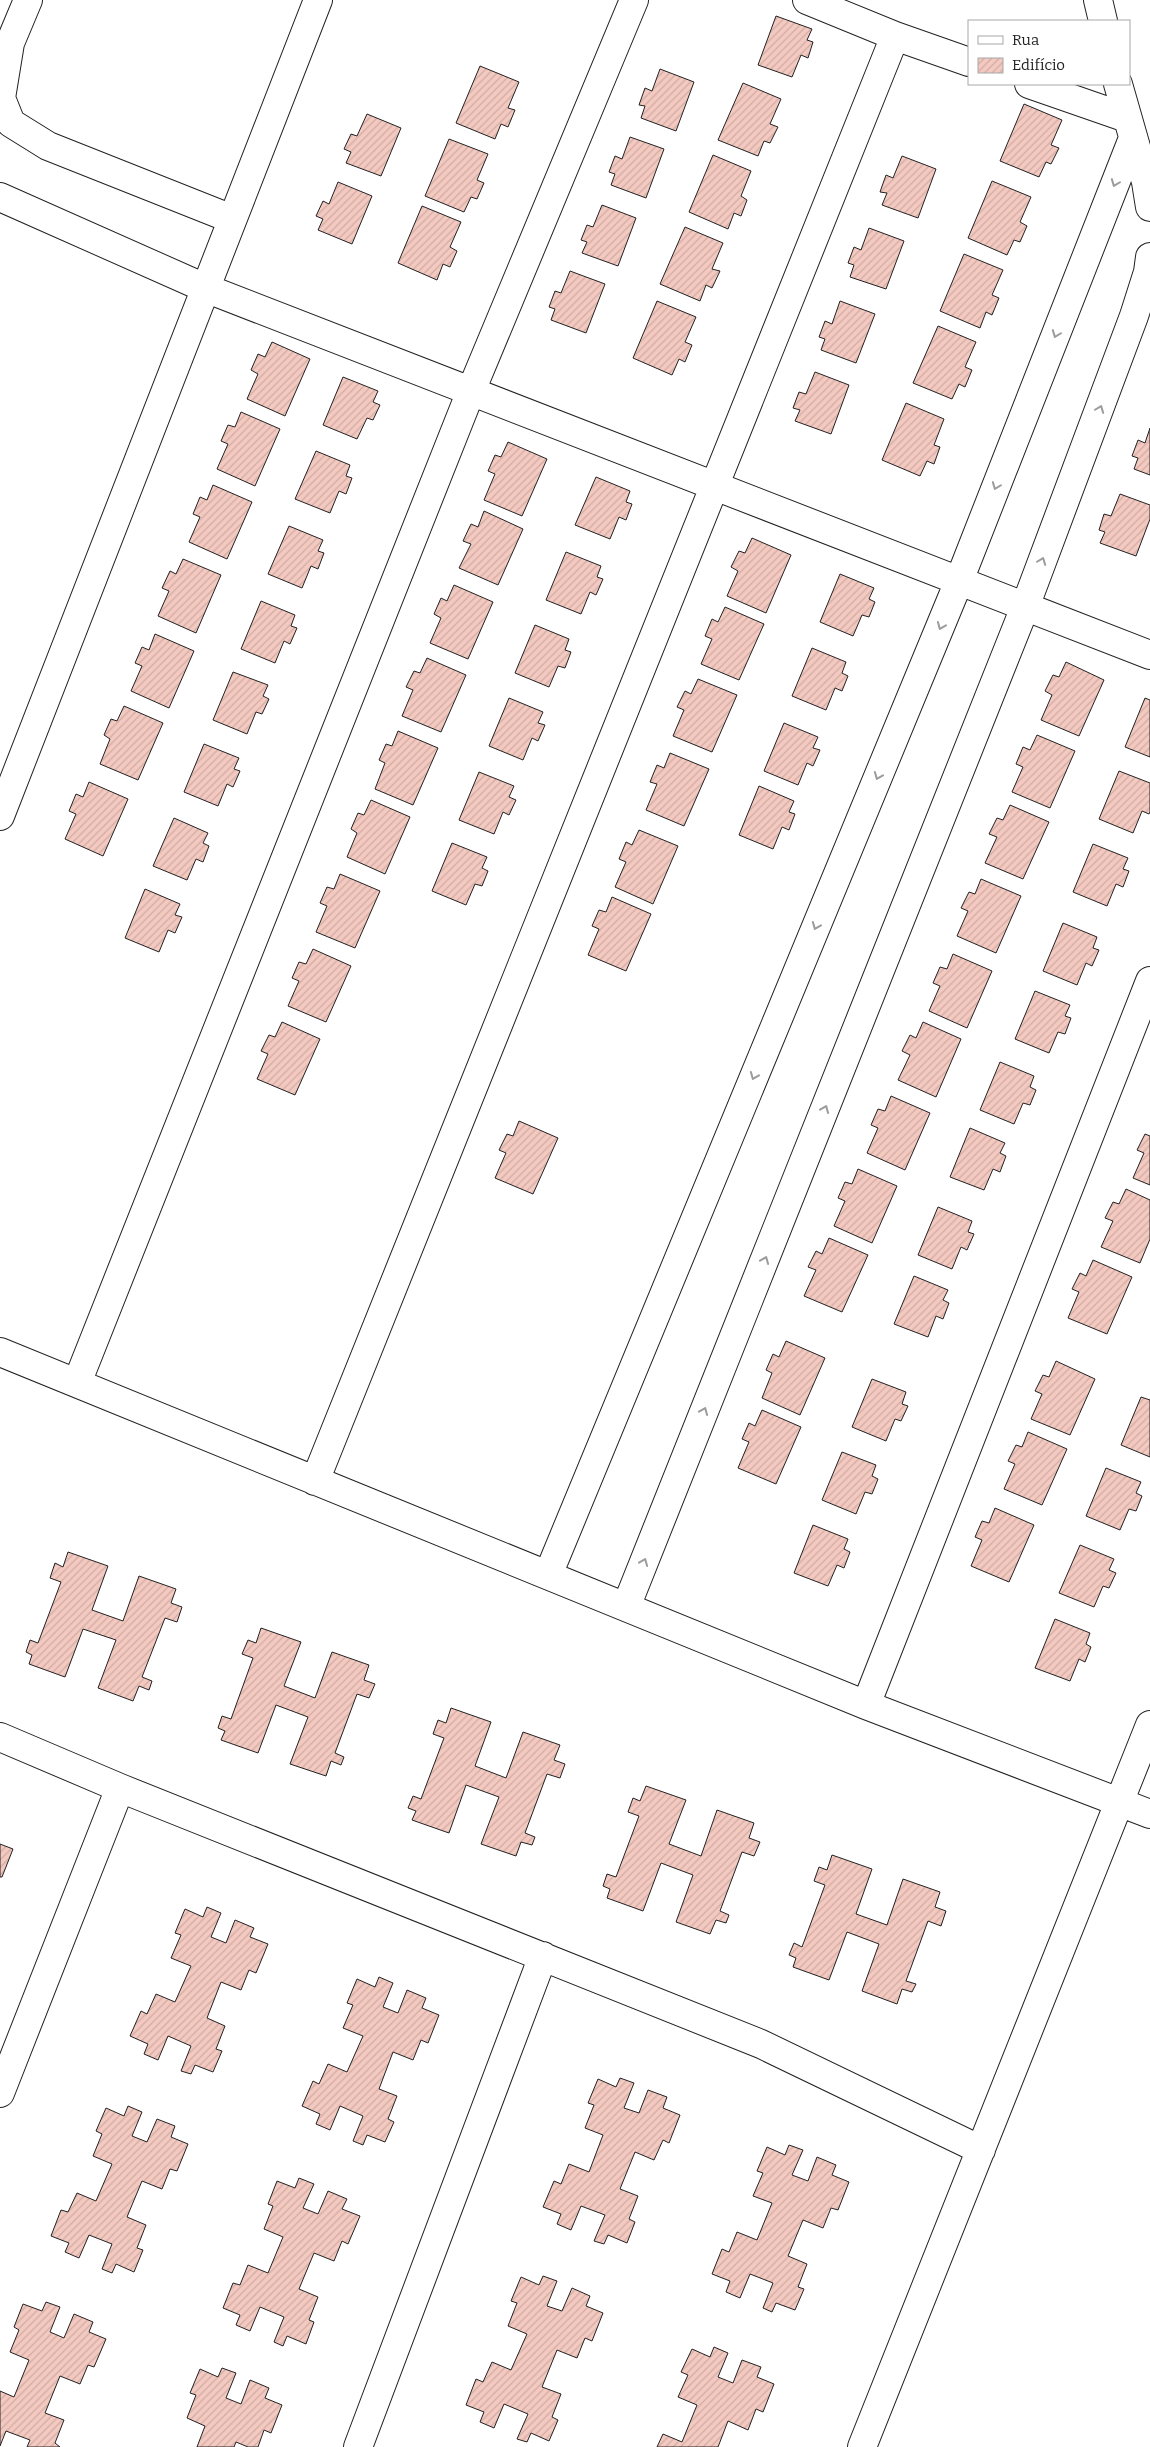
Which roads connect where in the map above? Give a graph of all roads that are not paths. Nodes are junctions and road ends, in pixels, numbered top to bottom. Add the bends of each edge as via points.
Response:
1 (28, 0) edge
2 (318, 0) edge
3 (634, 0) edge
4 (807, 0) edge
5 (1098, 0) edge
6 (1104, 20) edge
7 (895, 36) junction
8 (968, 62) edge
9 (1031, 85) edge
10 (1118, 85) edge
11 (6, 120) edge
12 (1130, 128) junction
13 (0, 197) edge
14 (1150, 207) edge
15 (232, 219) junction
16 (1150, 257) edge
17 (206, 288) junction
18 (471, 391) junction
19 (714, 486) junction
20 (959, 581) junction
21 (1025, 607) junction
22 (1150, 655) edge
23 (0, 816) edge
24 (1150, 981) edge
25 (0, 1352) edge
26 (77, 1383) junction
27 (315, 1480) junction
28 (548, 1576) junction
29 (626, 1607) junction
30 (866, 1705) junction
31 (1150, 1725) edge
32 (0, 1737) edge
33 (120, 1788) junction
34 (1120, 1803) junction
35 (1150, 1814) edge
36 (543, 1956) junction
37 (0, 2093) edge
38 (981, 2150) junction
39 (358, 2447) edge
40 (862, 2447) edge

1 - 11 street via 10,43 0,98
2 - 15 street
3 - 18 street
4 - 7 street
5 - 6 street
7 - 8 street
7 - 19 street
9 - 12 street
10 - 12 street
11 - 15 street via 48,146
12 - 14 street
12 -> 20 street
13 - 17 street
15 - 17 street
21 -> 16 street via 1134,316
17 - 18 street
17 - 23 street
18 - 19 street
18 - 26 street
19 - 20 street
19 - 27 street
20 - 21 street
20 -> 28 street
21 - 22 street
29 -> 21 street
24 - 30 street
25 - 26 street
26 - 27 street
27 - 28 street
28 - 29 street
29 - 30 street
30 - 34 street
31 - 34 street
32 - 33 street
33 - 36 street
33 - 37 street
34 - 35 street
34 - 38 street
36 - 38 street via 761,2044
36 - 39 street
38 - 40 street

